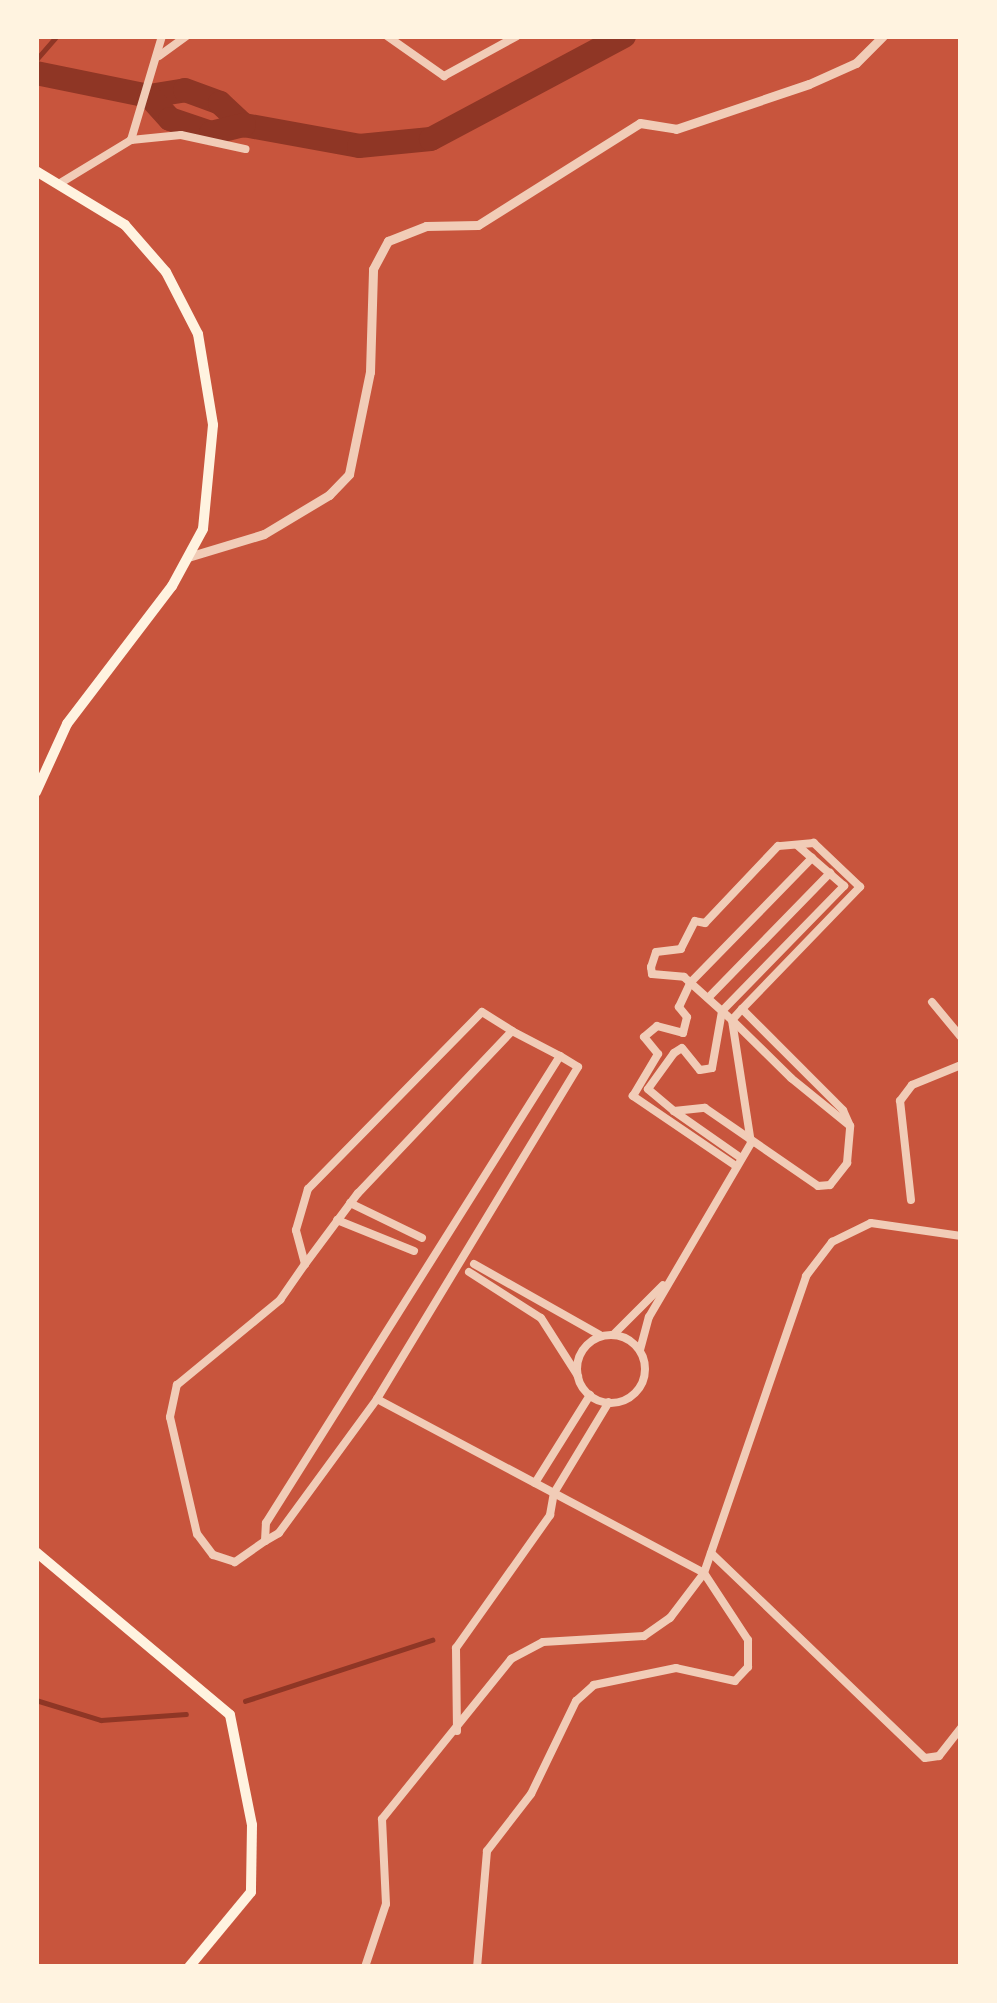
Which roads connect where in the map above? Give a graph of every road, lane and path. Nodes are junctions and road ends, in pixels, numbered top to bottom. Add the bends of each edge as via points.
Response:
1 (162, 36) edge
2 (187, 36) edge
3 (387, 36) edge
4 (517, 36) edge
5 (883, 36) edge
6 (156, 59) junction
7 (132, 140) junction
8 (245, 149) dead end
9 (36, 171) edge
10 (62, 182) junction
11 (188, 557) junction
12 (36, 792) edge
13 (797, 845) junction
14 (812, 858) junction
15 (830, 873) junction
16 (854, 876) junction
17 (844, 886) junction
18 (691, 983) junction
19 (708, 998) junction
20 (932, 1002) dead end
21 (742, 1009) junction
22 (722, 1012) junction
23 (732, 1020) junction
24 (512, 1031) junction
25 (961, 1037) edge
26 (560, 1056) junction
27 (961, 1065) edge
28 (674, 1111) junction
29 (850, 1126) junction
30 (751, 1143) junction
31 (738, 1161) junction
32 (911, 1200) dead end
33 (350, 1203) junction
34 (338, 1220) junction
35 (961, 1236) edge
36 (422, 1238) dead end
37 (414, 1251) dead end
38 (305, 1264) junction
39 (671, 1277) junction
40 (613, 1335) junction
41 (601, 1336) junction
42 (640, 1351) junction
43 (579, 1378) junction
44 (590, 1394) junction
45 (377, 1400) junction
46 (609, 1402) junction
47 (535, 1483) junction
48 (554, 1493) junction
49 (265, 1541) junction
50 (36, 1552) edge
51 (711, 1553) junction
52 (704, 1573) junction
53 (961, 1728) edge
54 (457, 1731) junction
55 (189, 1967) edge
56 (365, 1967) edge
57 (477, 1967) edge

1 - 6 street
2 - 6 street
3 - 4 street via 444,76
5 - 11 street via 856,63 809,84 676,129 640,123 591,146 478,225 426,226 388,242 373,269 367,396 349,474 264,534
6 - 7 street
7 - 8 street via 181,136
7 - 10 street
9 - 10 main road
10 - 11 main road via 125,225 166,272 197,334 208,376 212,494
11 - 12 main road via 67,724
13 - 14 street
13 - 16 street via 814,843
13 - 18 street via 778,846 704,923 695,921 681,949 650,959 652,974
14 - 15 street
14 - 18 street
15 - 17 street
15 - 19 street
16 - 17 street
16 - 21 street via 860,887
17 - 22 street
18 - 19 street
18 - 31 street via 679,1007 687,1017 682,1033 648,1027 644,1044 658,1054 633,1096
19 - 22 street
20 - 25 street
21 - 23 street
21 - 29 street via 844,1110
22 - 23 street
22 - 28 street via 712,1068 700,1070 682,1048 648,1089
23 - 29 street
23 - 30 street
24 - 26 street
24 - 33 street
24 - 38 street via 482,1012 308,1190 296,1230
26 - 45 street via 578,1067
26 - 49 street via 266,1523
27 - 32 street via 912,1085 900,1101
28 - 30 street via 705,1108
28 - 31 street
29 - 30 street via 847,1162 830,1185 818,1186
30 - 31 street
31 - 39 street
33 - 34 street
33 - 36 street
34 - 37 street
34 - 38 street
35 - 51 street via 871,1223 819,1259 806,1276
38 - 49 street via 280,1300 177,1385 170,1417 197,1534 213,1555 235,1562
39 - 40 street
39 - 42 street
40 - 41 street
40 - 42 street
41 - 43 street via 583,1350
41 - 43 street via 472,1268 541,1318
42 - 46 street via 643,1382 628,1398
43 - 44 street
44 - 46 street
44 - 47 street
45 - 47 street
45 - 49 street
46 - 48 street
47 - 48 street
48 - 52 street
48 - 54 street via 550,1515 456,1648
50 - 55 main road via 230,1715 252,1825 251,1892
51 - 52 street
51 - 53 street via 820,1666 925,1758 939,1756
52 - 54 street via 644,1636 525,1646
52 - 57 street via 748,1640 748,1667 736,1681 676,1668 594,1685 576,1701 531,1795 488,1851
54 - 56 street via 382,1819 386,1904

